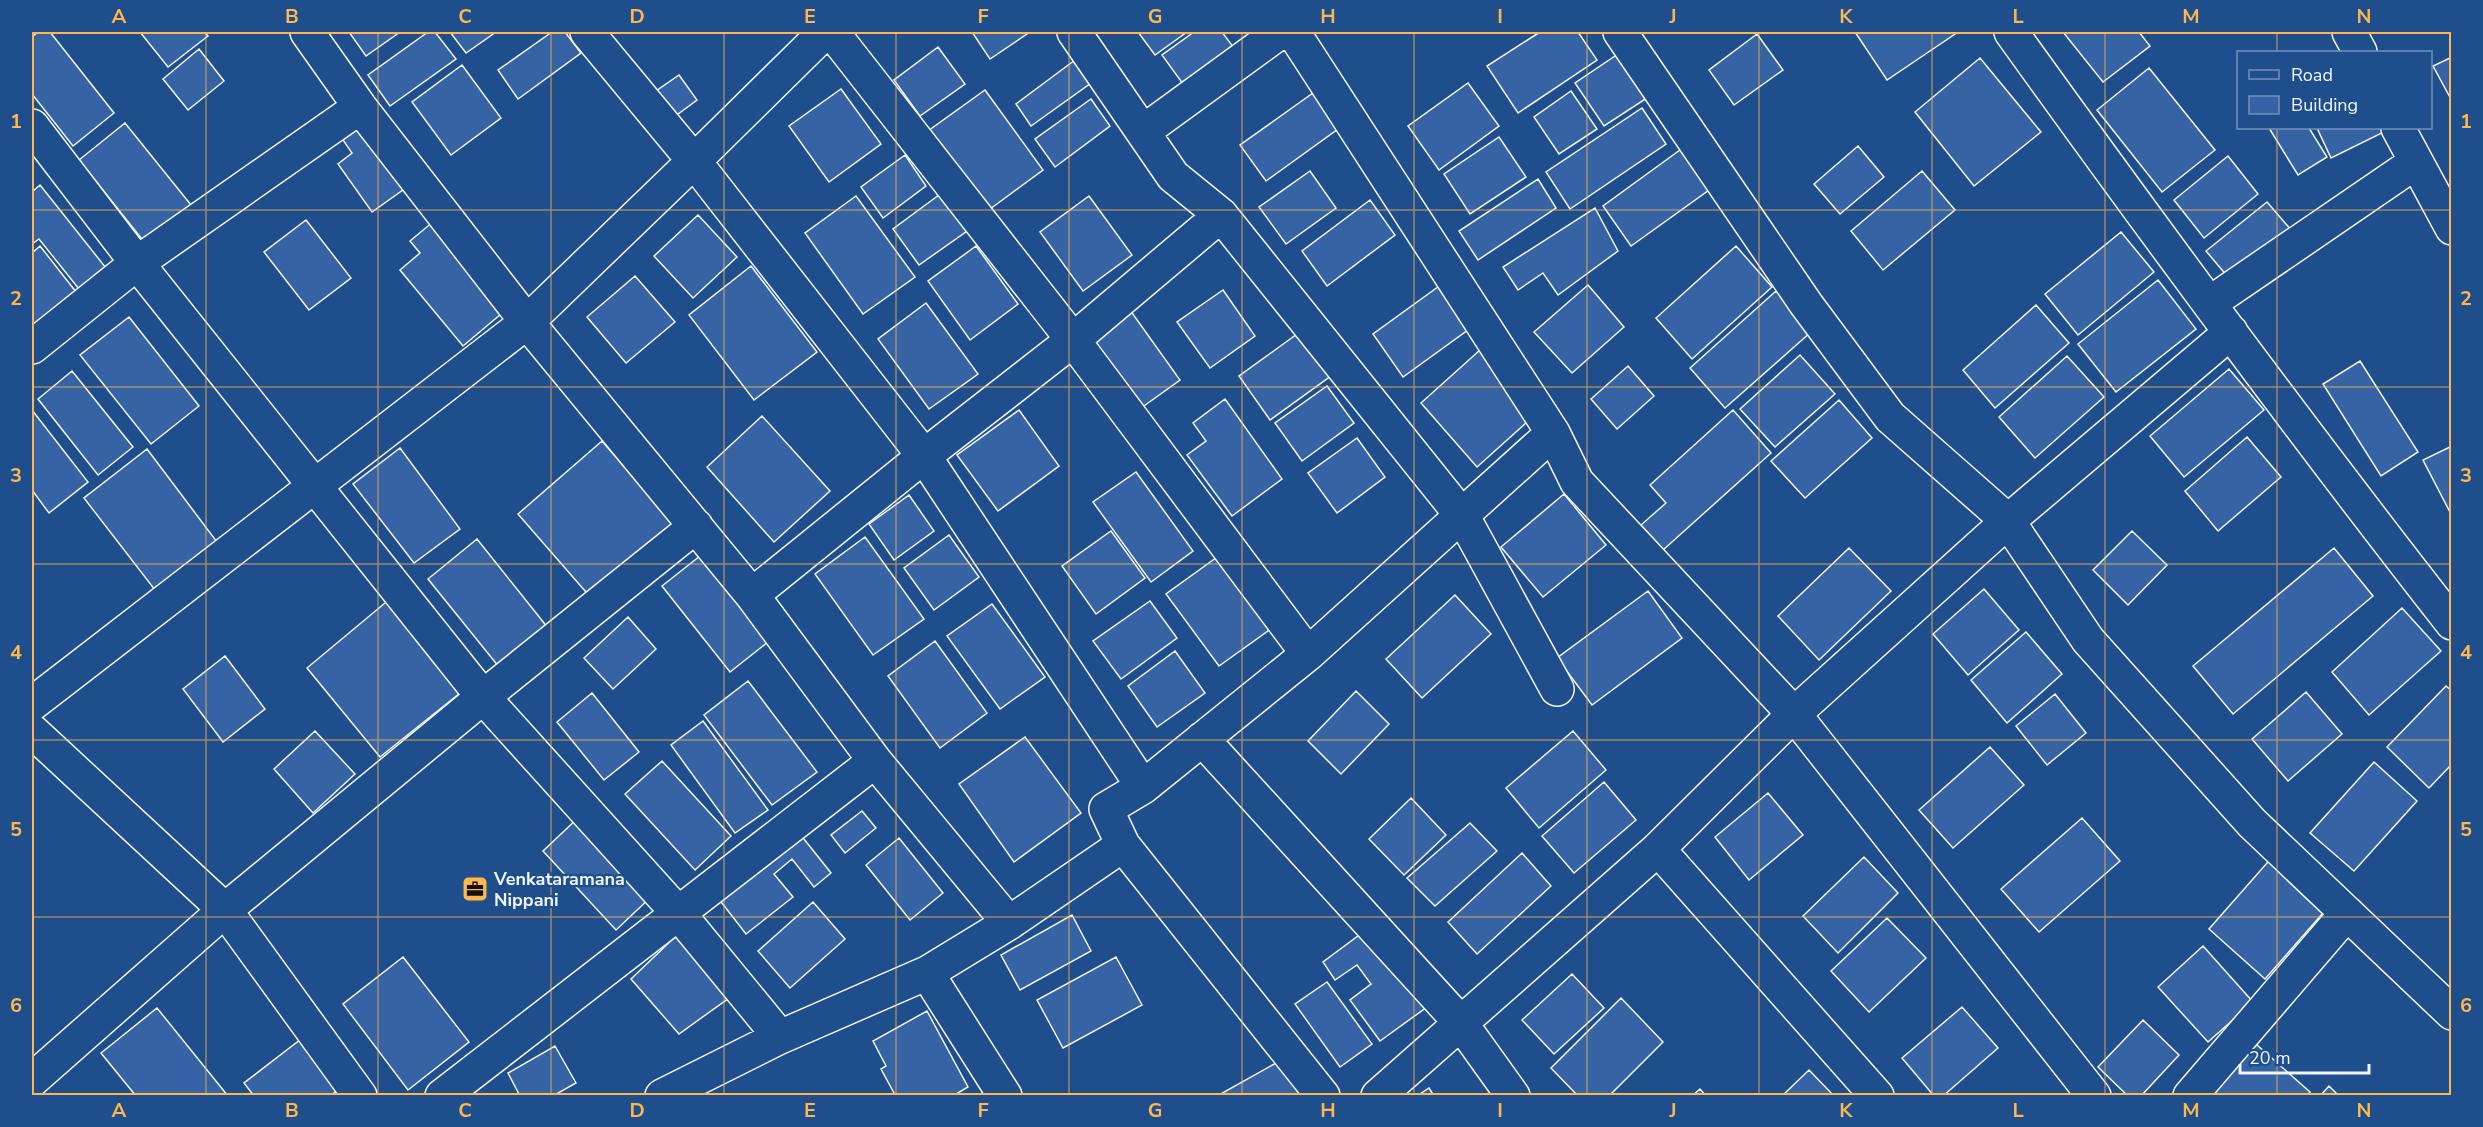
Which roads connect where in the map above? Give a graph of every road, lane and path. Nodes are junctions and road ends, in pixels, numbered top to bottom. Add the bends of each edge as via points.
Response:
1 (307, 32) edge
2 (587, 32) edge
3 (825, 32) edge
4 (832, 32) edge
5 (1074, 32) edge
6 (1280, 32) edge
7 (1293, 32) edge
8 (1620, 32) edge
9 (2011, 32) edge
10 (2349, 32) edge
11 (2359, 51) edge
12 (360, 107) junction
13 (32, 126) edge
14 (2399, 129) edge
15 (1144, 131) junction
16 (694, 161) junction
17 (2416, 162) junction
18 (1221, 215) junction
19 (2451, 228) edge
20 (137, 262) junction
21 (2210, 303) junction
22 (527, 322) junction
23 (2231, 332) junction
24 (1073, 340) junction
25 (32, 347) edge
26 (1554, 433) junction
27 (924, 456) junction
28 (314, 486) junction
29 (1462, 517) junction
30 (2008, 521) junction
31 (696, 526) junction
32 (752, 595) junction
33 (2451, 623) edge
34 (1308, 654) junction
35 (1557, 689) dead end
36 (483, 697) junction
37 (32, 704) edge
38 (1794, 714) junction
39 (32, 731) edge
40 (1202, 739) junction
41 (875, 761) junction
42 (1143, 787) junction
43 (1123, 844) junction
44 (1658, 849) junction
45 (225, 910) junction
46 (2347, 913) junction
47 (679, 914) junction
48 (1009, 923) junction
49 (927, 973) junction
50 (2451, 1013) edge
51 (1460, 1022) junction
52 (780, 1037) junction
53 (32, 1080) edge
54 (675, 1092) edge
55 (360, 1095) edge
56 (442, 1095) edge
57 (1005, 1095) edge
58 (1323, 1095) edge
59 (1378, 1095) edge
60 (1513, 1095) edge
61 (1877, 1095) edge
62 (2094, 1095) edge
63 (2190, 1095) edge

1 - 12 street
2 - 16 street
3 - 16 street
4 - 24 street
5 - 15 street
6 - 15 street
7 - 26 street
8 - 30 street via 1806,304 1890,417
9 - 21 street
10 - 11 street
12 - 20 street
12 - 22 street
13 - 20 street
14 - 17 street
15 - 18 street via 1173,177
16 - 22 street
16 - 27 street
17 - 19 street
17 - 21 street
18 - 24 street
18 - 29 street
20 - 25 street
20 - 28 street
21 - 23 street
22 - 28 street
22 - 31 street
23 - 30 street
23 - 33 street
24 - 27 street
24 - 34 street
26 - 29 street
26 - 38 street via 1576,482
27 - 32 street
27 - 42 street
28 - 36 street
28 - 37 street
29 - 34 street
29 - 35 street
30 - 38 street
30 - 46 street via 2088,640 2252,824
31 - 32 street
31 - 36 street
32 - 41 street
34 - 40 street
36 - 45 street
36 - 47 street
38 - 44 street
38 - 62 street
39 - 45 street
40 - 42 street
40 - 51 street
41 - 47 street
41 - 48 street
42 - 43 street via 1106,808
43 - 48 street
43 - 58 street
44 - 51 street
44 - 61 street
45 - 53 street
45 - 55 street
46 - 50 street
46 - 63 street
47 - 52 street
47 - 56 street
48 - 49 street
49 - 52 street
49 - 57 street
51 - 59 street
51 - 60 street
52 - 54 street

